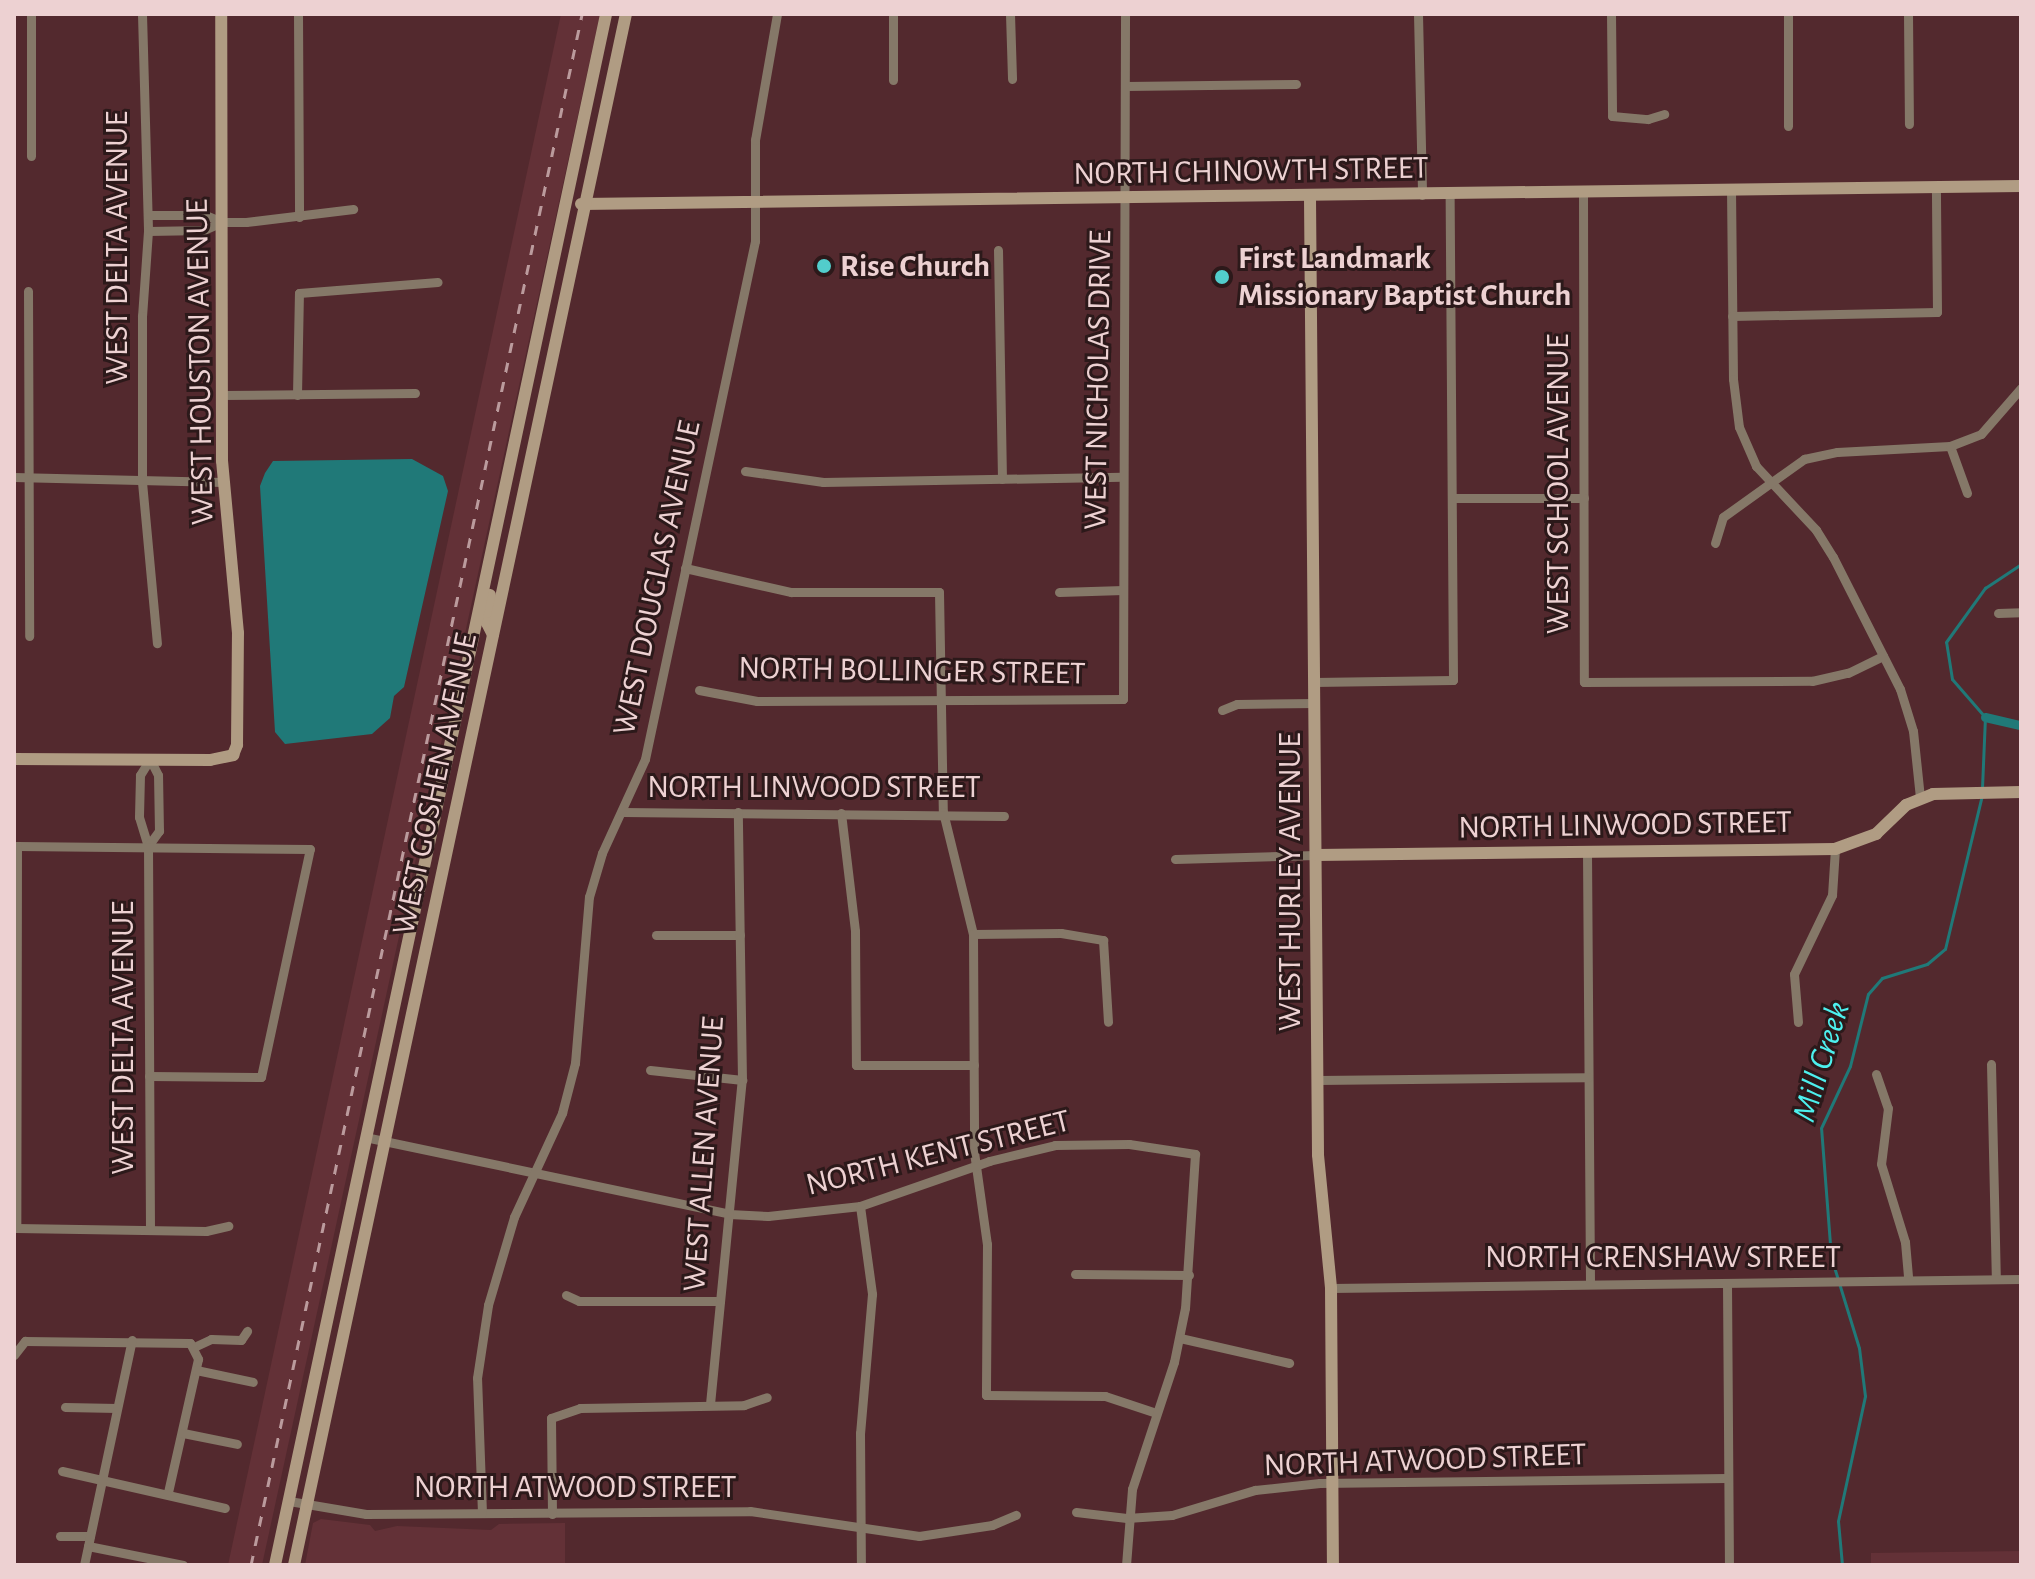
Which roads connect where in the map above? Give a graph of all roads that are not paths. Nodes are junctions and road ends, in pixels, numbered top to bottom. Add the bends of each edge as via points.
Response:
1 (31, 14) edge
2 (142, 14) edge
3 (221, 14) edge
4 (298, 14) edge
5 (606, 14) edge
6 (626, 14) edge
7 (777, 14) edge
8 (893, 14) edge
9 (1010, 14) edge
10 (1125, 14) edge
11 (1418, 14) edge
12 (1611, 14) edge
13 (1788, 14) edge
14 (1908, 14) edge
15 (1012, 79) dead end
16 (893, 80) dead end
17 (1296, 84) dead end
18 (1126, 86) junction
19 (1664, 114) dead end
20 (1909, 124) dead end
21 (1788, 126) dead end
22 (31, 156) dead end
23 (1936, 186) junction
24 (2021, 186) edge
25 (1731, 189) junction
26 (1583, 190) junction
27 (1422, 195) junction
28 (1450, 195) junction
29 (1310, 198) junction
30 (1127, 200) junction
31 (755, 201) junction
32 (567, 202) junction
33 (585, 205) junction
34 (353, 209) dead end
35 (148, 215) junction
36 (299, 217) junction
37 (222, 222) junction
38 (148, 231) junction
39 (998, 250) dead end
40 (438, 282) dead end
41 (28, 291) dead end
42 (1732, 316) junction
43 (2021, 388) edge
44 (415, 393) dead end
45 (222, 395) junction
46 (297, 395) junction
47 (1950, 446) junction
48 (745, 471) dead end
49 (14, 477) edge
50 (1122, 477) junction
51 (29, 478) junction
52 (1002, 479) junction
53 (142, 482) junction
54 (223, 482) junction
55 (1770, 483) junction
56 (1967, 493) dead end
57 (1453, 498) junction
58 (1584, 498) junction
59 (498, 522) junction
60 (1715, 543) dead end
61 (685, 568) junction
62 (1123, 590) junction
63 (1059, 592) dead end
64 (2021, 612) edge
65 (1998, 613) dead end
66 (493, 635) junction
67 (29, 636) dead end
68 (157, 643) dead end
69 (1883, 656) junction
70 (1314, 682) junction
71 (699, 690) dead end
72 (1123, 699) joint
73 (941, 701) junction
74 (1315, 703) junction
75 (1222, 710) dead end
76 (14, 759) edge
77 (150, 759) junction
78 (2021, 792) edge
79 (1920, 798) junction
80 (140, 804) junction
81 (158, 804) junction
82 (623, 812) junction
83 (738, 812) junction
84 (943, 812) junction
85 (841, 813) junction
86 (1004, 816) dead end
87 (148, 846) junction
88 (1835, 849) junction
89 (1587, 852) junction
90 (1316, 855) junction
91 (1175, 859) dead end
92 (973, 934) junction
93 (656, 935) dead end
94 (740, 935) junction
95 (1108, 1022) dead end
96 (1798, 1022) dead end
97 (1991, 1064) dead end
98 (974, 1065) junction
99 (650, 1070) dead end
100 (1876, 1074) dead end
101 (149, 1076) junction
102 (1588, 1077) junction
103 (742, 1080) junction
104 (1318, 1080) junction
105 (365, 1137) junction
106 (385, 1141) junction
107 (976, 1166) junction
108 (534, 1173) junction
109 (860, 1206) junction
110 (729, 1214) junction
111 (228, 1226) dead end
112 (16, 1228) edge
113 (150, 1229) junction
114 (1075, 1274) dead end
115 (1189, 1275) junction
116 (1996, 1279) junction
117 (2021, 1279) edge
118 (1908, 1280) junction
119 (1590, 1284) junction
120 (1727, 1284) junction
121 (1331, 1288) junction
122 (566, 1295) dead end
123 (720, 1301) junction
124 (247, 1331) dead end
125 (1180, 1338) junction
126 (132, 1340) junction
127 (195, 1349) junction
128 (14, 1355) edge
129 (1289, 1363) dead end
130 (196, 1370) junction
131 (253, 1382) dead end
132 (767, 1397) dead end
133 (710, 1404) junction
134 (65, 1407) dead end
135 (117, 1408) junction
136 (1156, 1413) junction
137 (183, 1433) junction
138 (237, 1444) dead end
139 (62, 1471) dead end
140 (102, 1477) junction
141 (1727, 1478) junction
142 (1333, 1483) junction
143 (168, 1492) junction
144 (289, 1501) junction
145 (307, 1505) junction
146 (225, 1508) dead end
147 (1076, 1512) dead end
148 (482, 1513) junction
149 (552, 1514) junction
150 (1016, 1515) dead end
151 (1127, 1518) junction
152 (861, 1529) junction
153 (60, 1536) dead end
154 (89, 1541) junction
155 (279, 1546) junction
156 (154, 1563) edge
157 (84, 1565) edge
158 (183, 1565) edge
159 (275, 1565) edge
160 (283, 1565) edge
161 (294, 1565) edge
162 (861, 1565) edge
163 (1126, 1565) edge
164 (1333, 1565) edge
165 (1729, 1565) edge

1 - 22 street
2 - 35 street, WEST DELTA AVENUE
3 - 37 street, WEST HOUSTON AVENUE
4 - 36 street
5 - 32 street, WEST GOSHEN AVENUE
6 - 33 street, WEST GOSHEN AVENUE
7 - 31 street, WEST DOUGLAS AVENUE via 755,140
8 - 16 street
9 - 15 street
10 - 18 street, WEST NICHOLAS DRIVE
11 - 27 street
12 - 19 street via 1612,116 1648,119
13 - 21 street
14 - 20 street
17 - 18 street
18 - 30 street, WEST NICHOLAS DRIVE
23 - 24 street, NORTH CHINOWTH STREET
23 - 25 street, NORTH CHINOWTH STREET
23 - 42 street via 1937,312
25 - 26 street, NORTH CHINOWTH STREET
25 - 42 street
26 - 28 street, NORTH CHINOWTH STREET
26 - 58 street, WEST SCHOOL AVENUE
27 - 28 street, NORTH CHINOWTH STREET
27 - 29 street, NORTH CHINOWTH STREET
28 - 57 street
29 - 30 street, NORTH CHINOWTH STREET
29 - 70 street, WEST HURLEY AVENUE
30 - 31 street, NORTH CHINOWTH STREET
30 - 50 street, WEST NICHOLAS DRIVE
31 - 33 street, NORTH CHINOWTH STREET
31 - 61 street, WEST DOUGLAS AVENUE via 755,241
32 - 33 street, NORTH CHINOWTH STREET
32 - 59 street, WEST GOSHEN AVENUE
33 - 66 street, WEST GOSHEN AVENUE
34 - 36 street
35 - 37 street via 205,215
35 - 38 street, WEST DELTA AVENUE
36 - 37 street
37 - 38 street via 204,230
37 - 45 street, WEST HOUSTON AVENUE
38 - 53 street, WEST DELTA AVENUE
39 - 52 street
40 - 46 street via 299,293
41 - 51 street
42 - 55 street via 1739,427
43 - 47 street via 1981,434
44 - 46 street
45 - 46 street
45 - 54 street, WEST HOUSTON AVENUE
47 - 55 street via 1818,454
47 - 56 street
48 - 52 street via 789,481
49 - 51 street
50 - 52 street
50 - 62 street, WEST NICHOLAS DRIVE
51 - 53 street
51 - 67 street
53 - 54 street
53 - 68 street, WEST DELTA AVENUE
54 - 77 street, WEST HOUSTON AVENUE via 238,633 239,738 233,755
55 - 60 street via 1723,517
55 - 69 street via 1816,530
57 - 58 street
57 - 70 street via 1453,680
58 - 69 street, WEST SCHOOL AVENUE via 1584,682 1812,681 1848,673
59 - 66 street via 499,555 487,605
59 - 105 street, WEST GOSHEN AVENUE
61 - 73 street via 791,592 939,592
61 - 82 street, WEST DOUGLAS AVENUE via 645,759
62 - 63 street
62 - 72 street, WEST NICHOLAS DRIVE
64 - 65 street
66 - 106 street, WEST GOSHEN AVENUE
69 - 79 street via 1909,712
70 - 74 street, WEST HURLEY AVENUE
71 - 73 street, NORTH BOLLINGER STREET via 757,701
72 - 73 street, NORTH BOLLINGER STREET
73 - 84 street
74 - 75 street via 1237,704
74 - 90 street, WEST HURLEY AVENUE
76 - 77 street
77 - 80 street, WEST DELTA AVENUE via 140,775
77 - 81 street, WEST DELTA AVENUE via 158,775
78 - 79 street
79 - 88 street, NORTH LINWOOD STREET via 1876,834
80 - 81 street
80 - 87 street, WEST DELTA AVENUE via 139,830
81 - 87 street, WEST DELTA AVENUE via 159,831
82 - 83 street, NORTH LINWOOD STREET
82 - 108 street, WEST DOUGLAS AVENUE via 602,853 589,897 575,1063 562,1113
83 - 85 street, NORTH LINWOOD STREET
83 - 94 street, WEST ALLEN AVENUE
84 - 85 street, NORTH LINWOOD STREET
84 - 86 street, NORTH LINWOOD STREET
84 - 92 street
85 - 98 street via 855,931 856,1065
87 - 101 street, WEST DELTA AVENUE
87 - 101 street via 310,849 261,1077
87 - 112 street via 17,846
88 - 89 street, NORTH LINWOOD STREET
88 - 96 street via 1832,895 1794,974
89 - 90 street, NORTH LINWOOD STREET
89 - 102 street
90 - 91 street
90 - 104 street, WEST HURLEY AVENUE
92 - 95 street via 1097,936 1106,947
92 - 98 street
93 - 94 street
94 - 103 street, WEST ALLEN AVENUE
97 - 116 street
98 - 107 street
99 - 103 street
100 - 118 street via 1888,1108 1881,1164 1905,1242
101 - 113 street, WEST DELTA AVENUE
102 - 104 street
102 - 119 street
103 - 110 street, WEST ALLEN AVENUE
104 - 121 street, WEST HURLEY AVENUE via 1320,1195
105 - 106 street, NORTH KENT STREET
105 - 144 street, WEST GOSHEN AVENUE
106 - 108 street, NORTH KENT STREET
106 - 145 street, WEST GOSHEN AVENUE
107 - 109 street, NORTH KENT STREET
107 - 115 street, NORTH KENT STREET via 1055,1145 1092,1143 1195,1154
107 - 136 street via 987,1244 986,1395 1105,1396
108 - 110 street, NORTH KENT STREET
108 - 148 street, WEST DOUGLAS AVENUE via 514,1217 488,1305 477,1378
109 - 110 street, NORTH KENT STREET via 804,1214
109 - 152 street via 872,1294 860,1433
110 - 123 street, WEST ALLEN AVENUE
111 - 113 street
112 - 113 street
114 - 115 street
115 - 125 street
116 - 117 street, NORTH CRENSHAW STREET
116 - 118 street, NORTH CRENSHAW STREET
118 - 120 street, NORTH CRENSHAW STREET
119 - 120 street, NORTH CRENSHAW STREET
119 - 121 street, NORTH CRENSHAW STREET
120 - 141 street
121 - 142 street, WEST HURLEY AVENUE
122 - 123 street via 579,1301
123 - 133 street, WEST ALLEN AVENUE
124 - 127 street via 241,1340 216,1338
125 - 129 street
125 - 136 street
126 - 127 street via 186,1341
126 - 128 street via 17,1344
126 - 135 street
127 - 130 street
130 - 131 street
130 - 137 street
132 - 133 street via 744,1405
133 - 149 street via 598,1406 551,1418
134 - 135 street
135 - 140 street
136 - 151 street
137 - 138 street
137 - 143 street
139 - 140 street
140 - 143 street
140 - 154 street
141 - 142 street, NORTH ATWOOD STREET
141 - 165 street
142 - 151 street, NORTH ATWOOD STREET via 1276,1486 1181,1513
142 - 164 street, WEST HURLEY AVENUE
143 - 146 street
144 - 145 street, NORTH ATWOOD STREET
144 - 155 street, WEST GOSHEN AVENUE
145 - 148 street, NORTH ATWOOD STREET via 366,1514
145 - 161 street, WEST GOSHEN AVENUE
147 - 151 street, NORTH ATWOOD STREET
148 - 149 street, NORTH ATWOOD STREET
149 - 152 street, NORTH ATWOOD STREET via 750,1511
150 - 152 street, NORTH ATWOOD STREET via 992,1525 919,1536
151 - 163 street
152 - 162 street
153 - 154 street
154 - 156 street
154 - 157 street
155 - 159 street, WEST GOSHEN AVENUE
155 - 160 street
156 - 158 street

